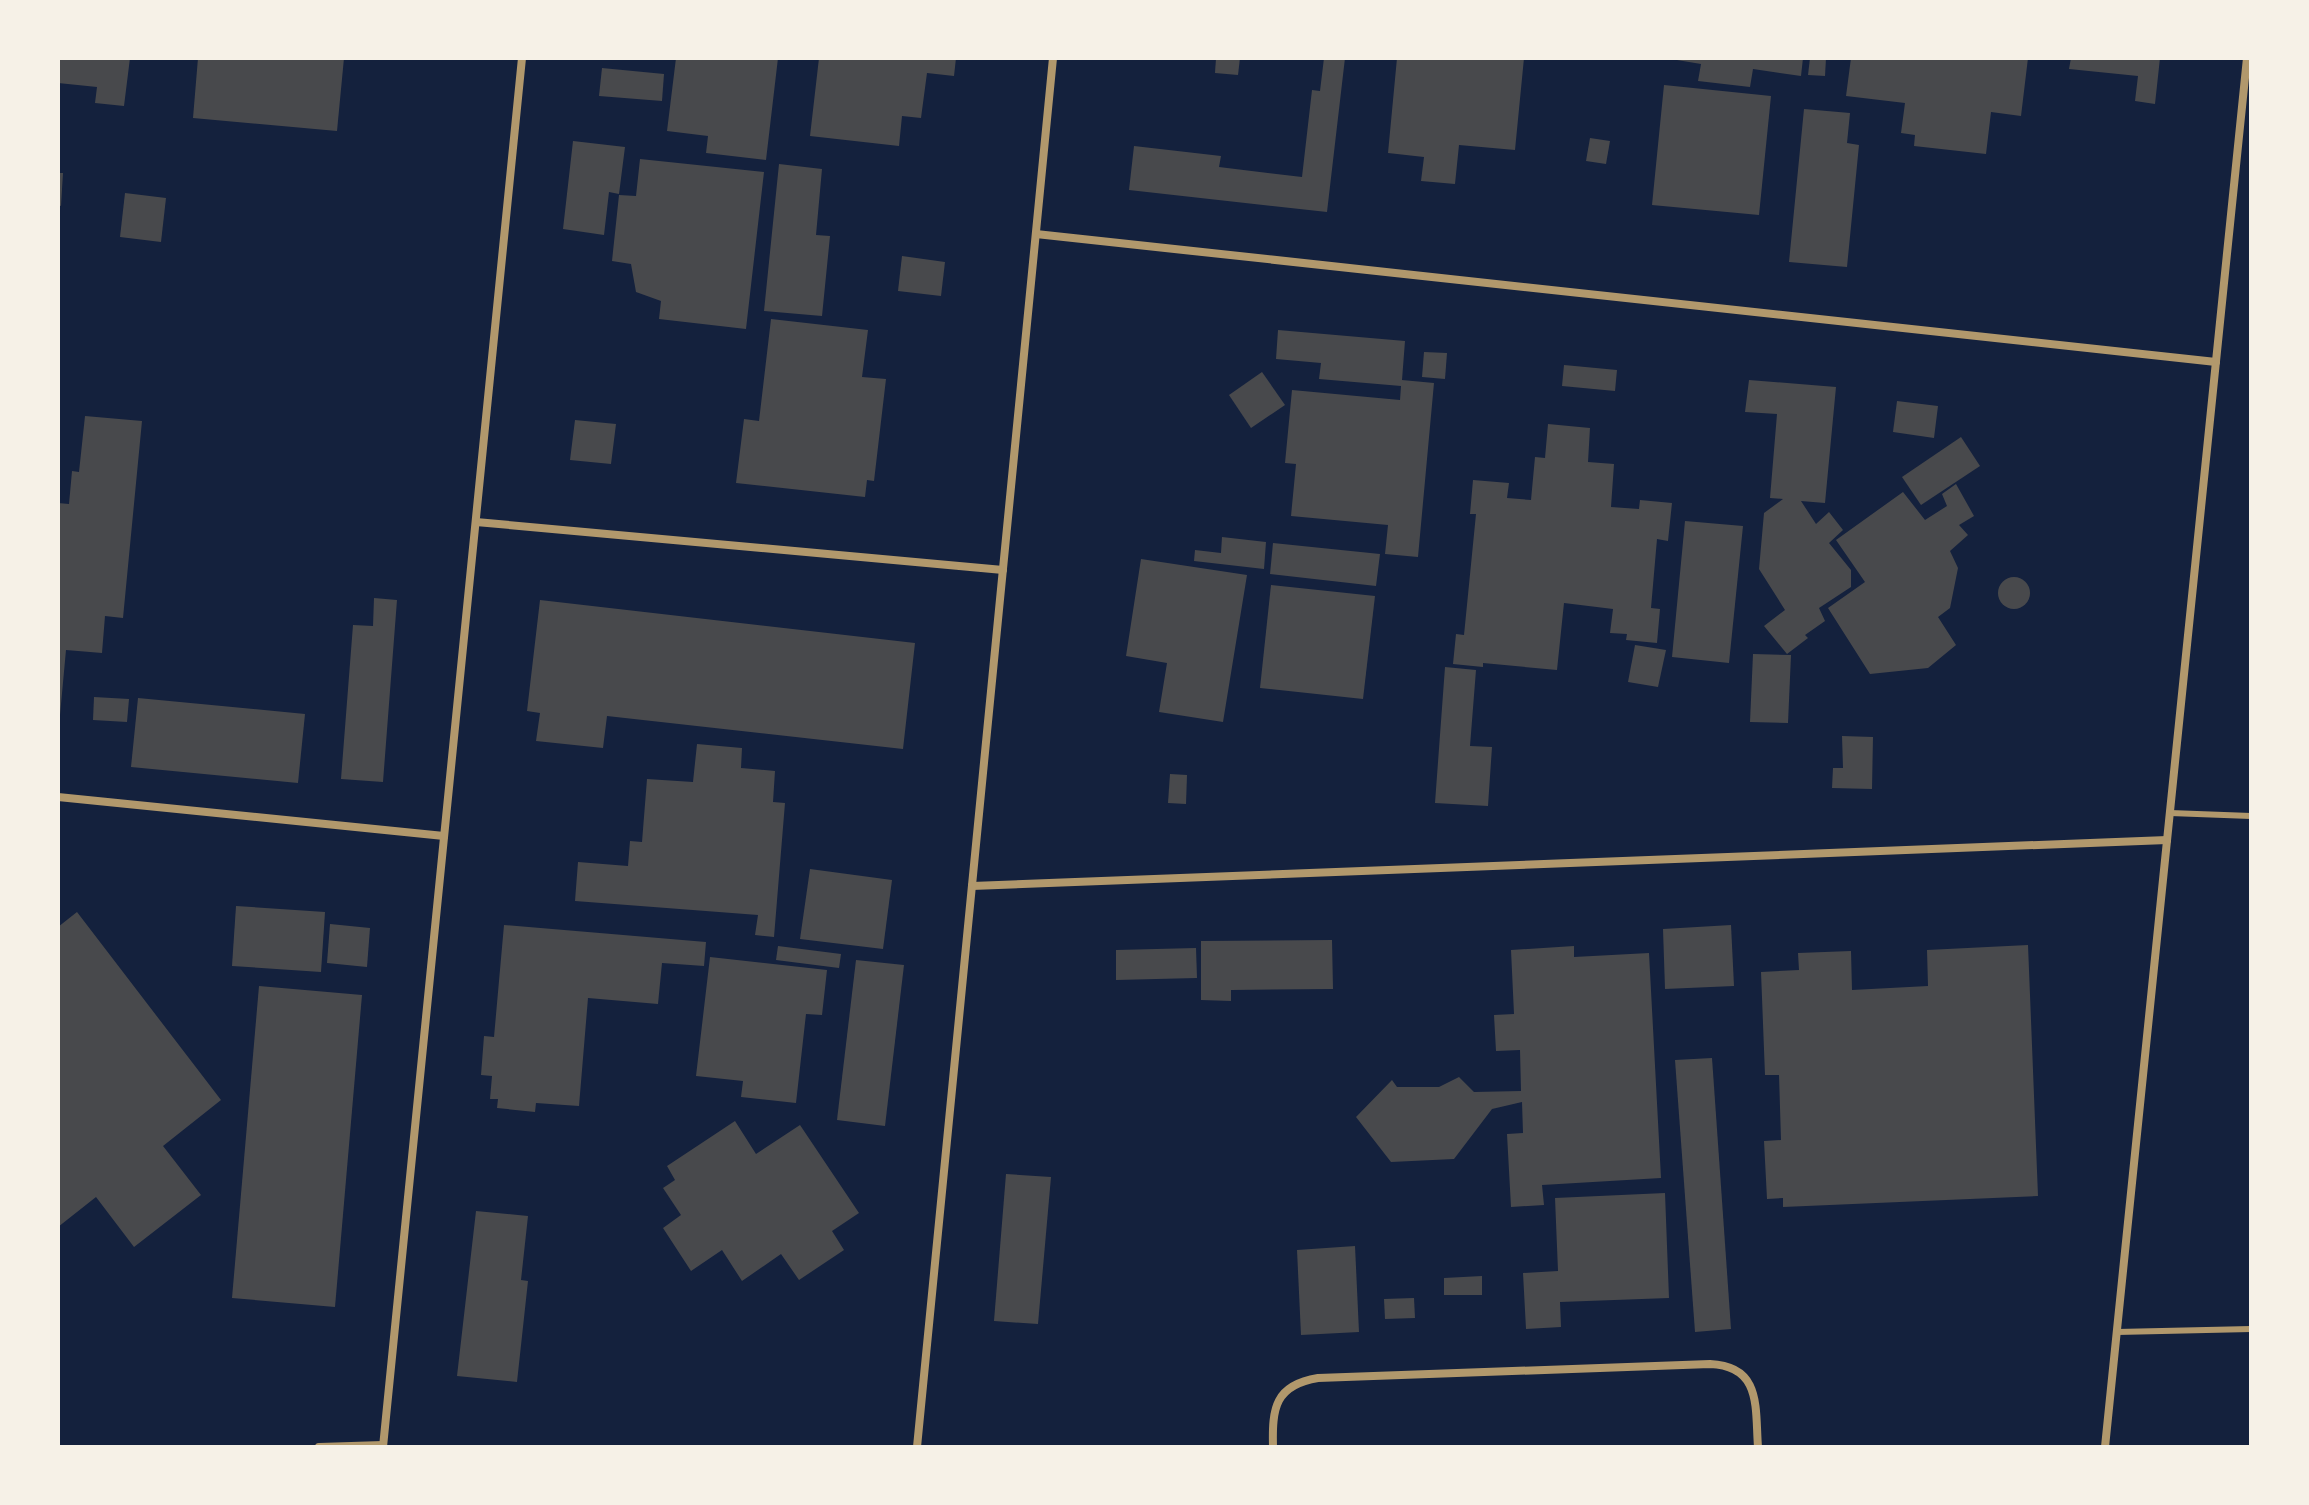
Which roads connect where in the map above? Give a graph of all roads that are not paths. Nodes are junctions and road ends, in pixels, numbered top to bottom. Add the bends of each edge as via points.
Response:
1 (522, 58) edge
2 (1053, 58) edge
3 (2247, 58) edge
4 (1036, 234) junction
5 (2216, 362) junction
6 (476, 522) junction
7 (1003, 570) junction
8 (58, 797) edge
9 (2170, 813) junction
10 (2251, 816) edge
11 (444, 836) junction
12 (2167, 840) junction
13 (972, 886) junction
14 (2251, 1329) edge
15 (2117, 1332) junction
16 (383, 1446) edge
17 (319, 1447) edge
18 (917, 1447) edge
19 (1273, 1447) edge
20 (1758, 1447) edge
21 (2105, 1447) edge

1 - 6 street
2 - 4 street
3 - 5 street
4 - 5 street
4 - 7 street
5 - 9 street
6 - 7 street
6 - 11 street
7 - 13 street
8 - 11 street
9 - 10 lane
9 - 12 street
11 - 16 street
12 - 13 street
12 - 15 street
13 - 18 street
14 - 15 lane
15 - 21 street
16 - 17 street
19 - 20 street via 1277,1403 1287,1389 1310,1379 1710,1364 1741,1372 1751,1385

